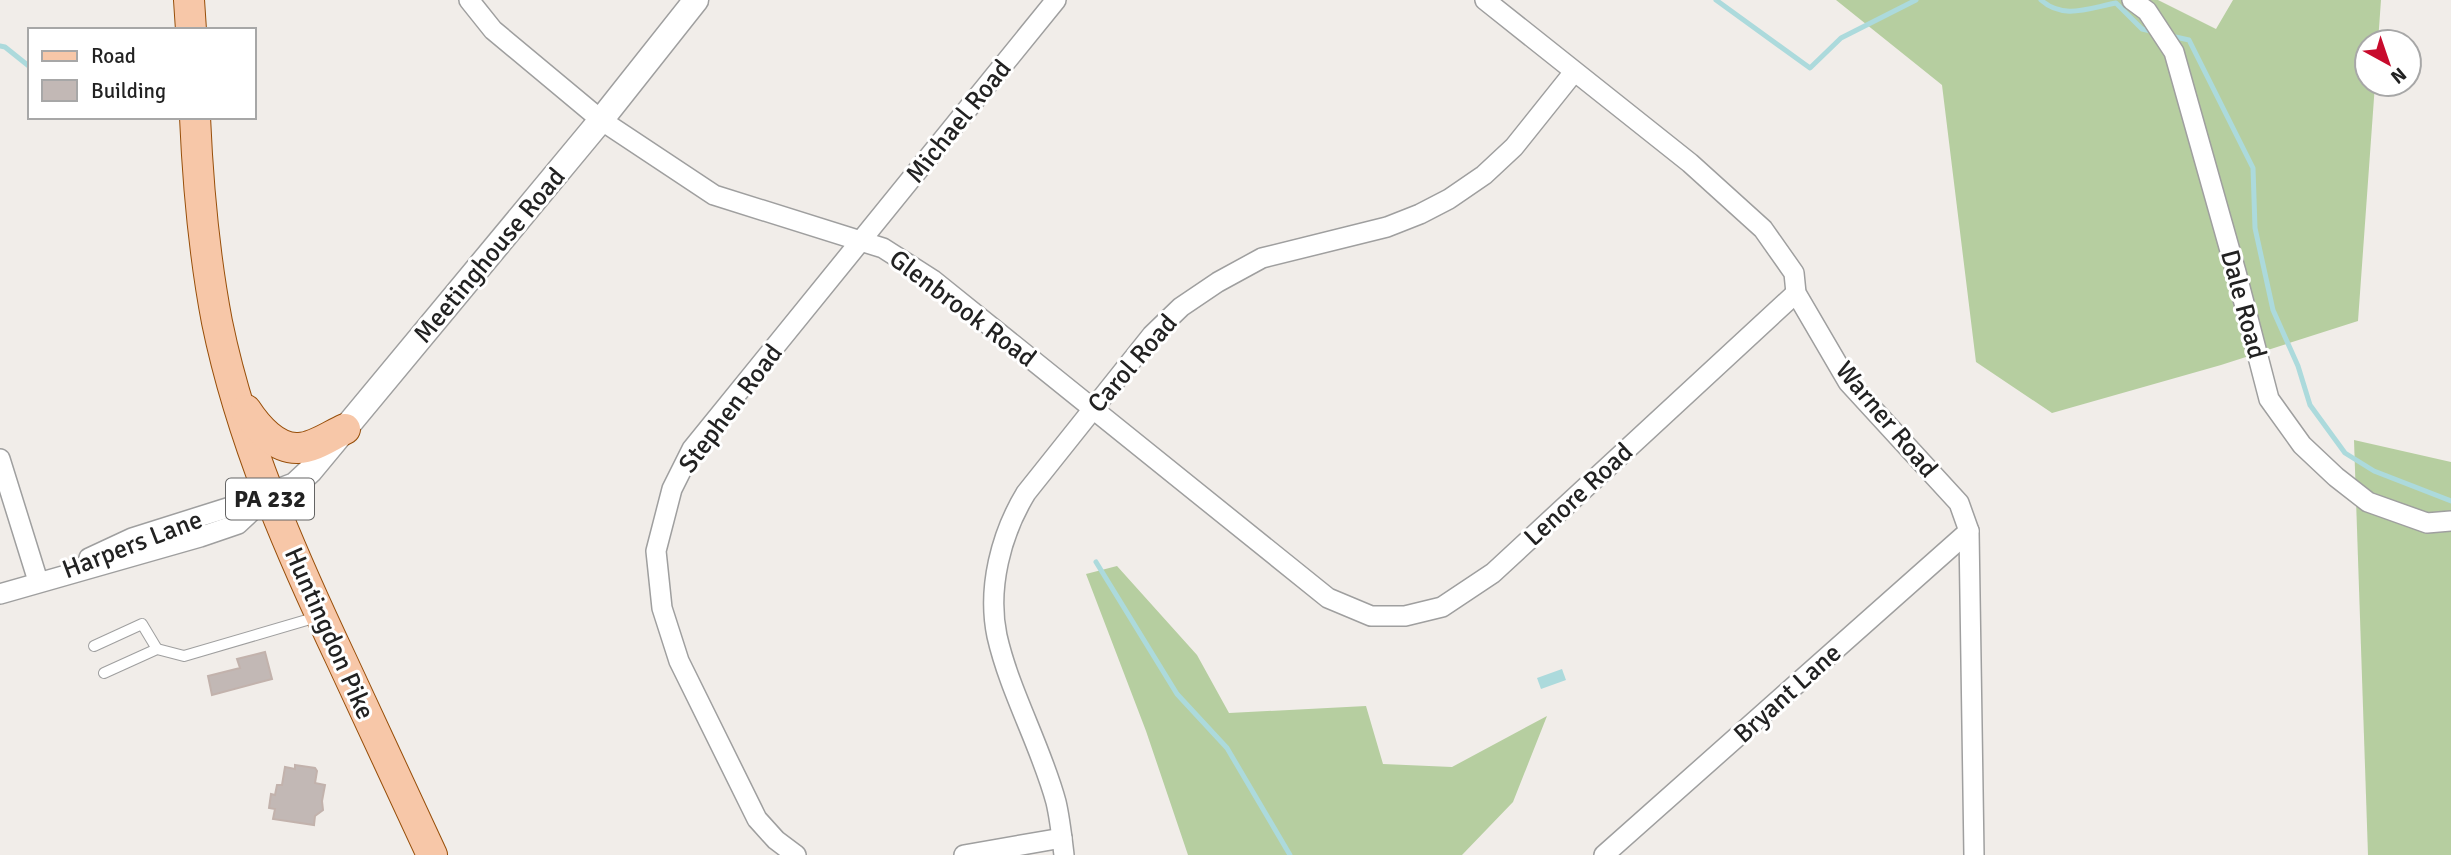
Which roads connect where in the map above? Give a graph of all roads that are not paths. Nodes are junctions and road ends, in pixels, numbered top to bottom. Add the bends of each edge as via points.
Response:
1 (189, 0) edge
2 (469, 0) edge
3 (696, 0) edge
4 (1056, 0) edge
5 (1485, 0) edge
6 (2139, 5) edge
7 (191, 28) edge
8 (1574, 72) junction
9 (195, 119) edge
10 (601, 120) junction
11 (861, 241) junction
12 (1796, 293) junction
13 (237, 397) junction
14 (1093, 407) junction
15 (345, 429) junction
16 (0, 459) edge
17 (269, 495) junction
18 (2451, 521) edge
19 (1969, 531) junction
20 (38, 581) junction
21 (0, 594) edge
22 (1328, 598) joint
23 (321, 616) junction
24 (94, 646) dead end
25 (157, 649) junction
26 (104, 673) dead end
27 (1063, 847) edge
28 (432, 855) edge
29 (796, 855) edge
30 (964, 855) edge
31 (1604, 855) edge
32 (1974, 855) edge

1 - 7 main road
2 - 10 street, Glenbrook Road via 493,30
3 - 10 street, Meetinghouse Road
4 - 11 street, Michael Road
5 - 8 street, Warner Road
6 - 18 street, Dale Road via 2174,52 2269,400 2302,445 2368,502 2427,523
8 - 12 street, Warner Road via 1690,163 1763,229 1794,273
8 - 14 street, Carol Road via 1514,147 1484,175 1420,214 1387,227 1262,258 1218,282 1181,307 1152,335
9 - 13 main road, Huntingdon Pike / PA 232 via 205,252
10 - 11 street, Glenbrook Road via 714,195
10 - 15 street, Meetinghouse Road
11 - 14 street, Glenbrook Road via 883,248 933,280
11 - 29 street, Stephen Road via 692,449 672,489 656,551 662,608 679,661 757,819
12 - 19 street, Warner Road via 1848,382 1959,503
12 - 22 street, Lenore Road via 1493,573 1442,607 1405,617 1371,616
13 - 15 main road via 262,431 288,447 300,449
13 - 17 main road, Huntingdon Pike / PA 232
14 - 22 street, Glenbrook Road
14 - 27 street, Carol Road via 1011,518 995,591 997,635 1056,802
15 - 17 street, Meetinghouse Road via 295,485
16 - 20 street, Harpers Lane
17 - 20 street, Harpers Lane via 238,524
17 - 23 main road, Huntingdon Pike / PA 232
19 - 31 street, Bryant Lane
19 - 32 street, Warner Road
20 - 21 street, Harpers Lane
23 - 25 lane via 184,656
23 - 28 main road, Huntingdon Pike / PA 232
24 - 25 lane via 142,624
25 - 26 lane
27 - 30 street

